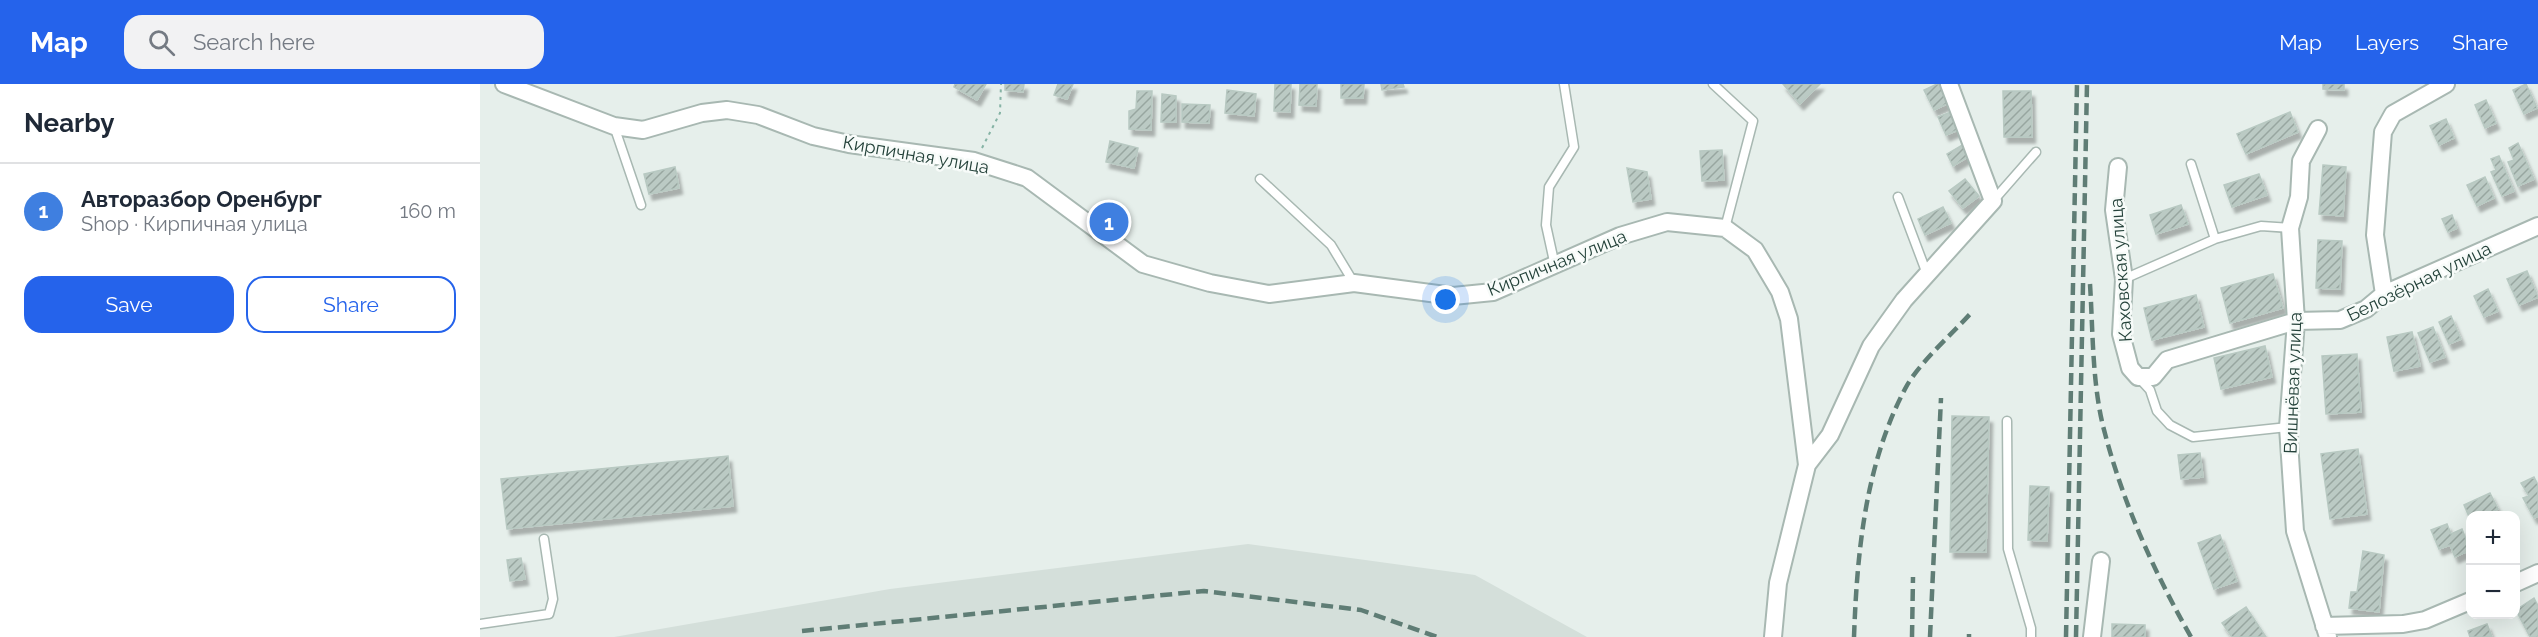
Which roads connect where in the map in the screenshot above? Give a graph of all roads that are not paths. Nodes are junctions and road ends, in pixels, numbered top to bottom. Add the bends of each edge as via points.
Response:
1 (504, 84) edge
2 (1564, 84) edge
3 (1713, 84) edge
4 (1949, 84) edge
5 (2446, 84) edge
6 (614, 126) junction
7 (2318, 129) dead end
8 (2036, 152) dead end
9 (2191, 164) dead end
10 (2118, 167) dead end
11 (1260, 179) dead end
12 (1898, 197) dead end
13 (1994, 201) junction
14 (641, 205) dead end
15 (2538, 226) edge
16 (1725, 228) junction
17 (2290, 228) junction
18 (2215, 239) junction
19 (1555, 267) junction
20 (1927, 274) junction
21 (2124, 279) junction
22 (1354, 283) junction
23 (2384, 294) junction
24 (2296, 321) junction
25 (2139, 377) junction
26 (2007, 421) dead end
27 (2288, 427) junction
28 (1807, 465) junction
29 (544, 539) dead end
30 (2101, 561) dead end
31 (2538, 573) edge
32 (2520, 581) edge
33 (2466, 603) edge
34 (480, 624) edge
35 (2326, 632) edge
36 (1773, 637) edge
37 (2031, 637) edge
38 (2092, 637) edge

1 - 6 street, Кирпичная улица
2 - 19 lane via 1574,147 1550,187 1546,225
3 - 16 lane via 1753,121
4 - 13 street
5 - 23 street via 2393,114 2383,132 2375,235
6 - 14 lane
6 - 22 street, Кирпичная улица via 643,130 727,110 758,115 813,136 974,161 1027,178 1143,264 1210,283 1269,294
7 - 17 street, Вишнёвая улица via 2301,161 2299,197
8 - 13 lane
9 - 18 lane
10 - 21 street, Каховская улица via 2114,210
11 - 22 lane via 1331,245
12 - 20 lane
13 - 20 street
15 - 23 street, Белозёрная улица
16 - 19 street, Кирпичная улица via 1667,222 1620,236
16 - 28 street via 1755,250 1780,292 1789,319
17 - 18 lane via 2261,226
17 - 24 street, Вишнёвая улица
18 - 21 lane
19 - 22 street, Кирпичная улица via 1493,292 1453,296
20 - 28 street via 1871,346 1830,435
21 - 25 street, Каховская улица via 2121,334 2130,368
23 - 24 street, Белозёрная улица via 2366,309 2340,320
24 - 25 street via 2167,360 2153,377
24 - 27 street, Вишнёвая улица
25 - 27 lane via 2150,390 2157,411 2170,425 2193,437
26 - 37 lane via 2008,549
27 - 35 street, Вишнёвая улица via 2295,531
28 - 36 street via 1778,583
29 - 34 lane via 553,599 549,614
30 - 38 street
31 - 32 street
33 - 35 street via 2425,620

